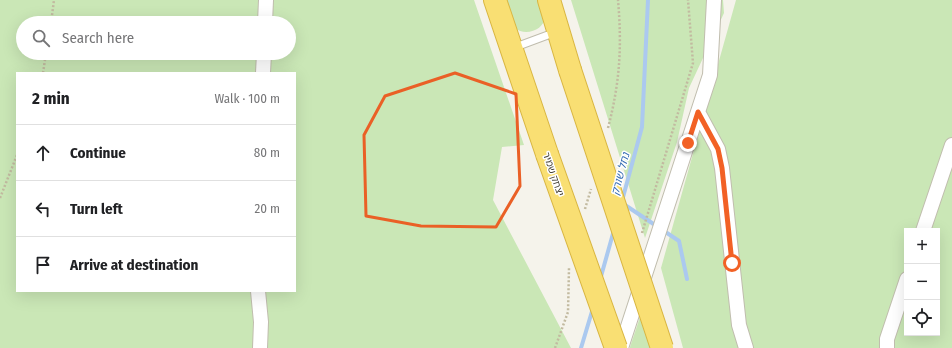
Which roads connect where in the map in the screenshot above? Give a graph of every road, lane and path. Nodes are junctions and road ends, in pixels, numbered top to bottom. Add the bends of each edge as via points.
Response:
1 (54, 0) edge
2 (266, 0) edge
3 (495, 0) edge
4 (549, 0) edge
5 (688, 0) edge
6 (714, 0) edge
7 (52, 16) edge
8 (265, 16) edge
9 (558, 31) junction
10 (512, 49) junction
11 (45, 60) edge
12 (264, 60) edge
13 (43, 72) edge
14 (263, 72) edge
15 (698, 112) junction
16 (952, 145) edge
17 (16, 158) edge
18 (0, 198) edge
19 (924, 228) edge
20 (642, 234) dead end
21 (904, 288) edge
22 (258, 292) edge
23 (260, 348) edge
24 (616, 348) edge
25 (621, 348) edge
26 (662, 348) edge
27 (746, 348) edge
28 (887, 348) edge

1 - 7 path
2 - 8 street
3 - 10 highway, יצחק שמיר
4 - 9 highway
5 - 20 path via 693,63
6 - 15 street via 710,75
9 - 10 lane
9 - 26 highway, bridge
10 - 24 highway, יצחק שמיר, bridge
11 - 13 path
12 - 14 street
15 - 25 street
15 - 27 street via 718,149 722,168 739,325
16 - 19 street
17 - 18 path
21 - 28 street via 887,340
22 - 23 street

